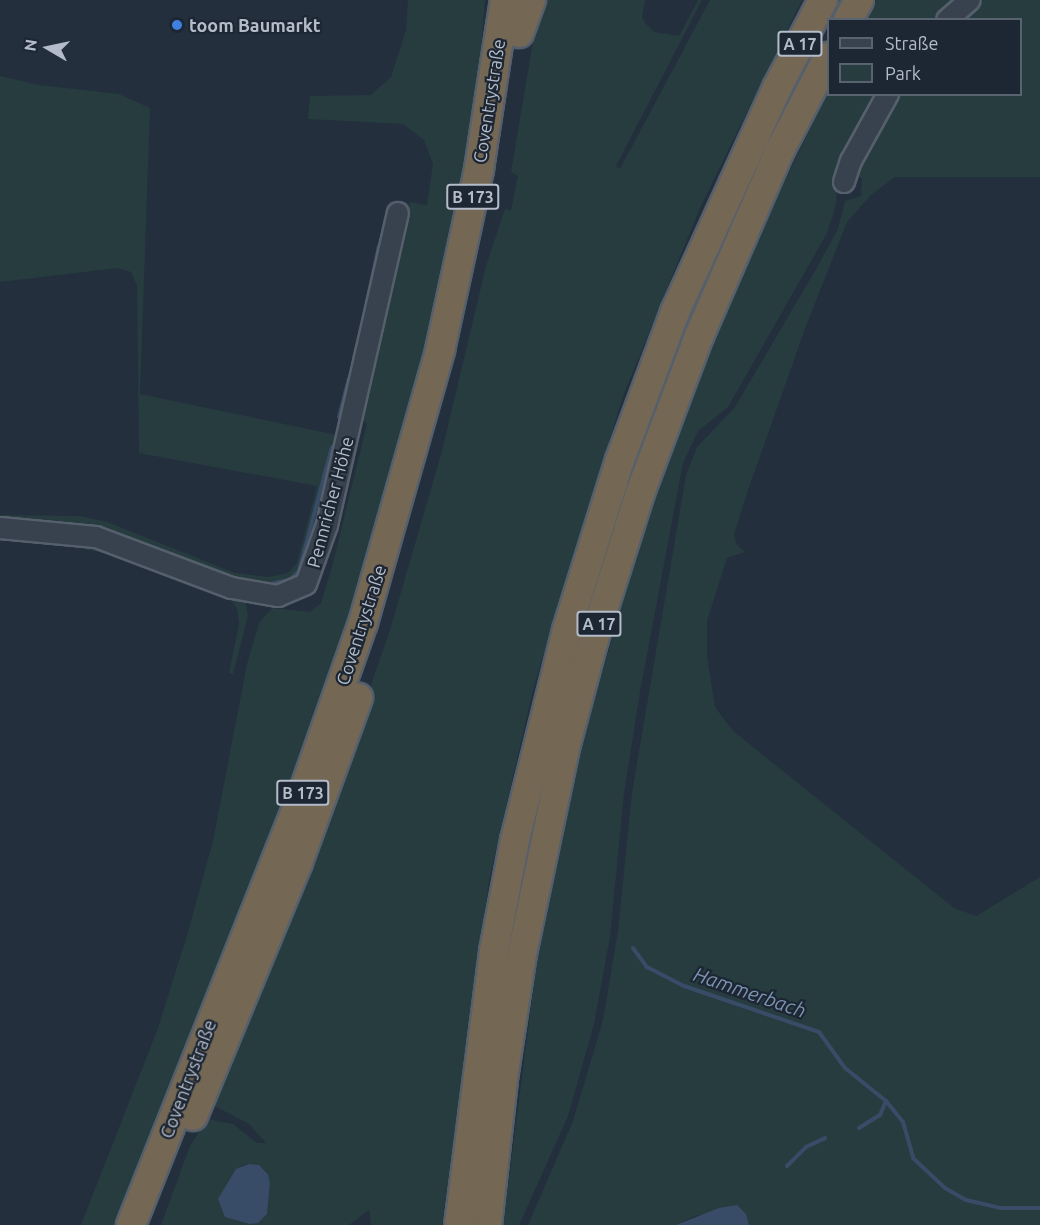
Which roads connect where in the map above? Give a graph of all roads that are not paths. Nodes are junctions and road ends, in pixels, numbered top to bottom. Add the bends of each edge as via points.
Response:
1 (495, 0) edge
2 (505, 0) edge
3 (524, 0) edge
4 (531, 0) edge
5 (823, 0) edge
6 (859, 0) edge
7 (970, 0) edge
8 (849, 18) edge
9 (949, 18) edge
10 (509, 38) junction
11 (827, 59) edge
12 (887, 96) edge
13 (844, 182) dead end
14 (398, 213) dead end
15 (0, 528) edge
16 (131, 1225) edge
17 (152, 1225) edge
18 (459, 1225) edge
19 (487, 1225) edge

1 - 10 highway
2 - 10 highway, Coventrystraße / B 173
3 - 10 highway, B 173
4 - 10 highway
5 - 18 highway, A 17 via 772,98 675,312 620,460 573,607 540,729 496,940 472,1101
6 - 8 highway, A 17
7 - 9 street
10 - 16 highway, Coventrystraße / B 173 via 440,350 363,623 302,796
10 - 17 highway, B 173 via 497,171 435,452 382,628 298,862
11 - 19 highway, A 17 via 779,152 699,336 640,493 594,639 566,744 522,954
12 - 13 street via 851,161
14 - 15 street, Pennricher Höhe via 327,525 306,585 278,596 240,589 96,537

